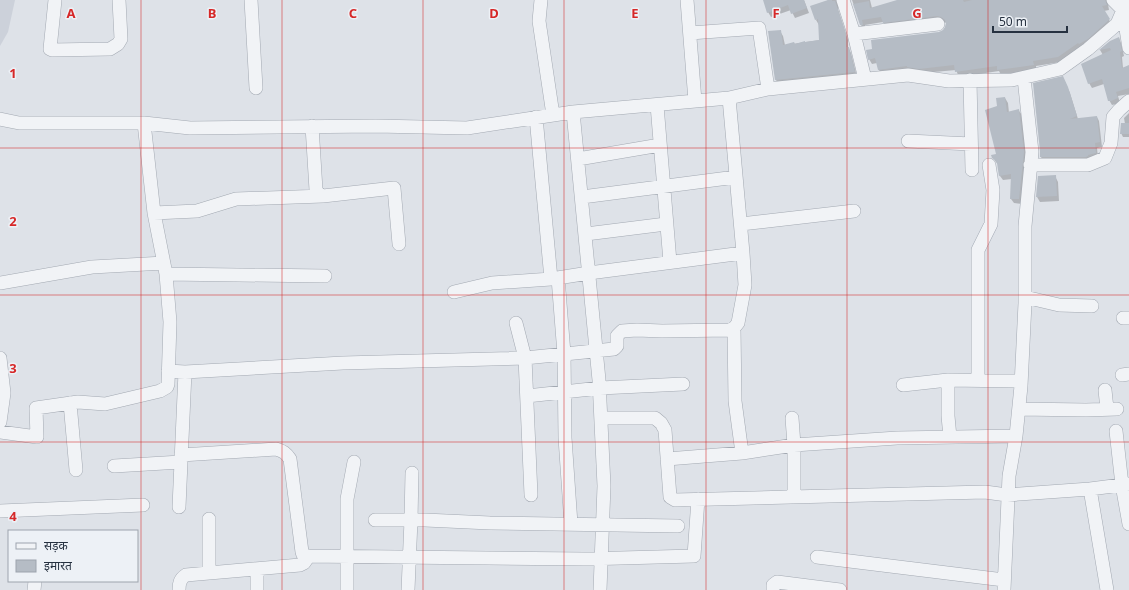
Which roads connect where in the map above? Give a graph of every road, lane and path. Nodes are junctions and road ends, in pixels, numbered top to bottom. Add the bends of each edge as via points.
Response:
1 (55, 0) edge
2 (119, 0) edge
3 (251, 0) edge
4 (541, 0) edge
5 (687, 0) edge
6 (843, 0) edge
7 (1112, 0) edge
8 (1127, 9) edge
9 (938, 24) dead end
10 (690, 32) junction
11 (854, 34) junction
12 (1129, 48) edge
13 (1024, 78) junction
14 (865, 79) junction
15 (970, 80) junction
16 (256, 88) dead end
17 (768, 89) junction
18 (729, 98) junction
19 (1129, 101) edge
20 (695, 102) junction
21 (657, 105) junction
22 (573, 112) junction
23 (553, 115) junction
24 (536, 117) junction
25 (0, 119) edge
26 (144, 124) junction
27 (312, 126) junction
28 (908, 141) dead end
29 (972, 144) junction
30 (660, 145) junction
31 (578, 159) junction
32 (989, 165) dead end
33 (1030, 165) junction
34 (972, 170) dead end
35 (736, 176) junction
36 (663, 186) junction
37 (323, 196) junction
38 (582, 197) junction
39 (854, 212) dead end
40 (154, 213) junction
41 (666, 224) junction
42 (740, 224) junction
43 (586, 234) junction
44 (399, 244) dead end
45 (743, 253) junction
46 (670, 262) junction
47 (165, 268) junction
48 (589, 273) junction
49 (325, 276) dead end
50 (555, 278) junction
51 (0, 283) edge
52 (454, 292) dead end
53 (1025, 297) junction
54 (1092, 306) dead end
55 (516, 323) dead end
56 (734, 328) junction
57 (596, 351) junction
58 (564, 354) junction
59 (0, 358) edge
60 (525, 358) junction
61 (168, 371) junction
62 (185, 372) junction
63 (948, 380) junction
64 (978, 380) junction
65 (1021, 381) junction
66 (683, 384) dead end
67 (903, 385) dead end
68 (600, 388) junction
69 (1105, 390) dead end
70 (564, 392) junction
71 (527, 396) junction
72 (70, 403) junction
73 (1019, 409) junction
74 (601, 418) junction
75 (792, 418) dead end
76 (0, 422) edge
77 (1116, 431) dead end
78 (0, 432) edge
79 (1016, 436) junction
80 (950, 437) junction
81 (794, 445) junction
82 (742, 453) junction
83 (181, 458) junction
84 (667, 459) junction
85 (354, 462) dead end
86 (114, 466) dead end
87 (76, 470) dead end
88 (412, 473) dead end
89 (1126, 484) edge
90 (1090, 489) junction
91 (531, 495) dead end
92 (1007, 495) junction
93 (794, 497) junction
94 (698, 499) junction
95 (143, 505) dead end
96 (179, 507) dead end
97 (0, 510) edge
98 (209, 519) dead end
99 (375, 520) dead end
100 (411, 520) junction
101 (571, 524) junction
102 (603, 524) junction
103 (1129, 524) edge
104 (678, 526) dead end
105 (309, 556) junction
106 (347, 556) junction
107 (410, 557) junction
108 (817, 558) dead end
109 (602, 559) junction
110 (257, 569) junction
111 (209, 573) junction
112 (1004, 585) edge
113 (179, 590) edge
114 (257, 590) edge
115 (347, 590) edge
116 (408, 590) edge
117 (600, 590) edge
118 (773, 590) edge
119 (840, 590) edge
120 (1107, 590) edge

1 - 2 street via 50,49 52,50 110,48 118,44 121,40
3 - 16 street
4 - 23 street via 539,27
5 - 10 street
6 - 11 street
7 - 8 street
8 - 12 street
8 - 13 street via 1117,24 1060,69
9 - 11 street
10 - 17 street via 759,28
10 - 20 street
11 - 14 street
13 - 15 street
13 - 33 street via 1032,152
14 - 15 street via 908,75 949,81
14 - 17 street
15 - 29 street
17 - 18 street
18 - 20 street
18 - 35 street
19 - 33 street via 1113,117 1111,143 1106,158 1088,165
20 - 21 street
21 - 22 street
21 - 30 street
22 - 23 street
22 - 31 street
23 - 24 street
24 - 27 street via 467,128
24 - 50 street
25 - 26 street via 19,123
26 - 27 street via 190,128
26 - 40 street
27 - 37 street via 316,190
28 - 29 street
29 - 34 street
30 - 31 street
30 - 36 street
31 - 38 street
32 - 64 street via 993,190 991,224 978,250
33 - 53 street via 1025,226
35 - 36 street
35 - 42 street
36 - 38 street
36 - 41 street
37 - 40 street via 236,199 197,212
37 - 44 street via 394,188
38 - 43 street
39 - 42 street
40 - 47 street
41 - 43 street
41 - 46 street
42 - 45 street
43 - 48 street
45 - 46 street
45 - 56 street via 745,285 738,323
46 - 48 street
47 - 49 street
47 - 51 street via 92,267
47 - 61 street via 170,322
48 - 50 street
48 - 57 street
50 - 52 street via 492,283
50 - 58 street
53 - 54 street via 1059,305
53 - 65 street
55 - 60 street
56 - 57 street via 622,331 617,336 616,348
56 - 82 street via 735,400
57 - 58 street
57 - 68 street
58 - 60 street
58 - 70 street
59 - 76 street via 4,393
60 - 62 street
60 - 71 street
61 - 62 street
61 - 72 street via 167,387 160,391 105,404
62 - 83 street
63 - 64 street
63 - 67 street
63 - 80 street
64 - 65 street
65 - 73 street
66 - 68 street
68 - 70 street
68 - 74 street
69 - 73 street via 1112,409
70 - 71 street
70 - 101 street
71 - 91 street
72 - 78 street via 36,408 37,437
72 - 87 street
73 - 79 street
74 - 84 street via 655,418 665,430
74 - 102 street
75 - 81 street
77 - 89 street
79 - 80 street
79 - 92 street
80 - 81 street
81 - 82 street
81 - 93 street
82 - 84 street
83 - 86 street
83 - 96 street
83 - 105 street via 276,449 286,453 290,459 302,552 303,555
84 - 94 street via 670,497 675,500
85 - 106 street via 348,499
88 - 100 street
89 - 90 street
89 - 103 street
90 - 92 street
90 - 120 street
92 - 93 street via 985,492
92 - 112 street
93 - 94 street
94 - 109 street via 694,556
95 - 97 street
98 - 111 street
99 - 100 street
100 - 101 street
100 - 107 street
101 - 102 street
102 - 104 street
102 - 109 street
105 - 106 street
105 - 110 street via 300,565
106 - 107 street
106 - 115 street
107 - 109 street
107 - 116 street
108 - 112 street
109 - 117 street
110 - 111 street
110 - 114 street
111 - 113 street via 186,575 180,581
118 - 119 street via 773,585 777,582

